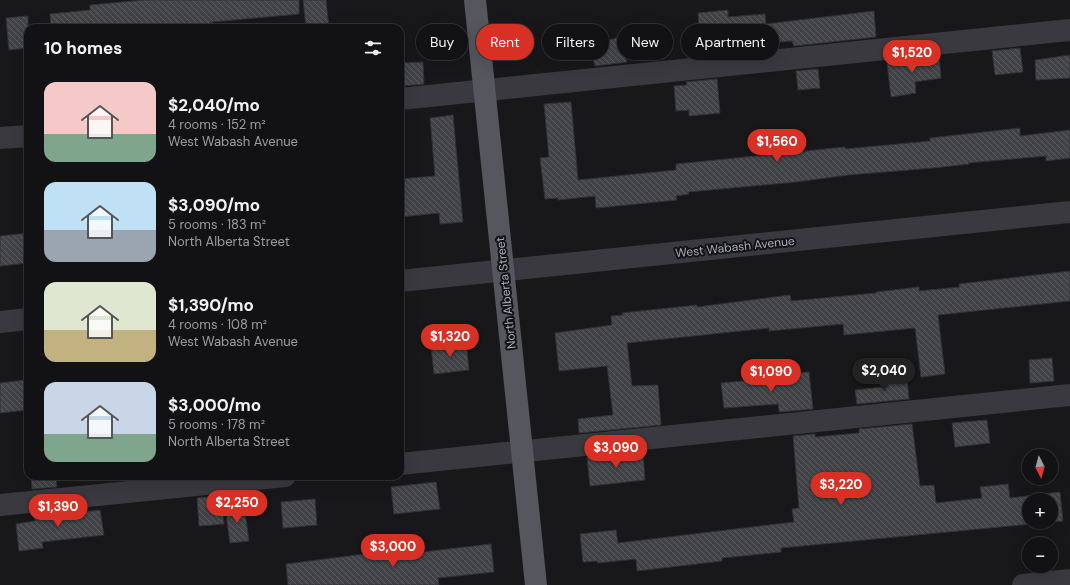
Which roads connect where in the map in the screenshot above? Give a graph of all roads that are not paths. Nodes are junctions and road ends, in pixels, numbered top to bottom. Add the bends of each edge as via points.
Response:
1 (475, 0) edge
2 (1070, 30) edge
3 (484, 90) junction
4 (404, 99) edge
5 (24, 136) edge
6 (0, 138) edge
7 (1070, 212) edge
8 (503, 271) junction
9 (404, 281) edge
10 (24, 319) edge
11 (0, 322) edge
12 (1070, 395) edge
13 (522, 452) junction
14 (404, 464) edge
15 (246, 480) edge
16 (0, 505) edge
17 (1070, 580) edge
18 (536, 585) edge
19 (1023, 585) edge

1 - 3 main road, North Alberta Street
2 - 3 street
3 - 4 street
3 - 8 main road, North Alberta Street
5 - 6 street
7 - 8 street, West Wabash Avenue
8 - 9 street, West Wabash Avenue
8 - 13 main road, North Alberta Street
10 - 11 street
12 - 13 street
13 - 14 street
13 - 18 main road, North Alberta Street
15 - 16 street
17 - 19 street

